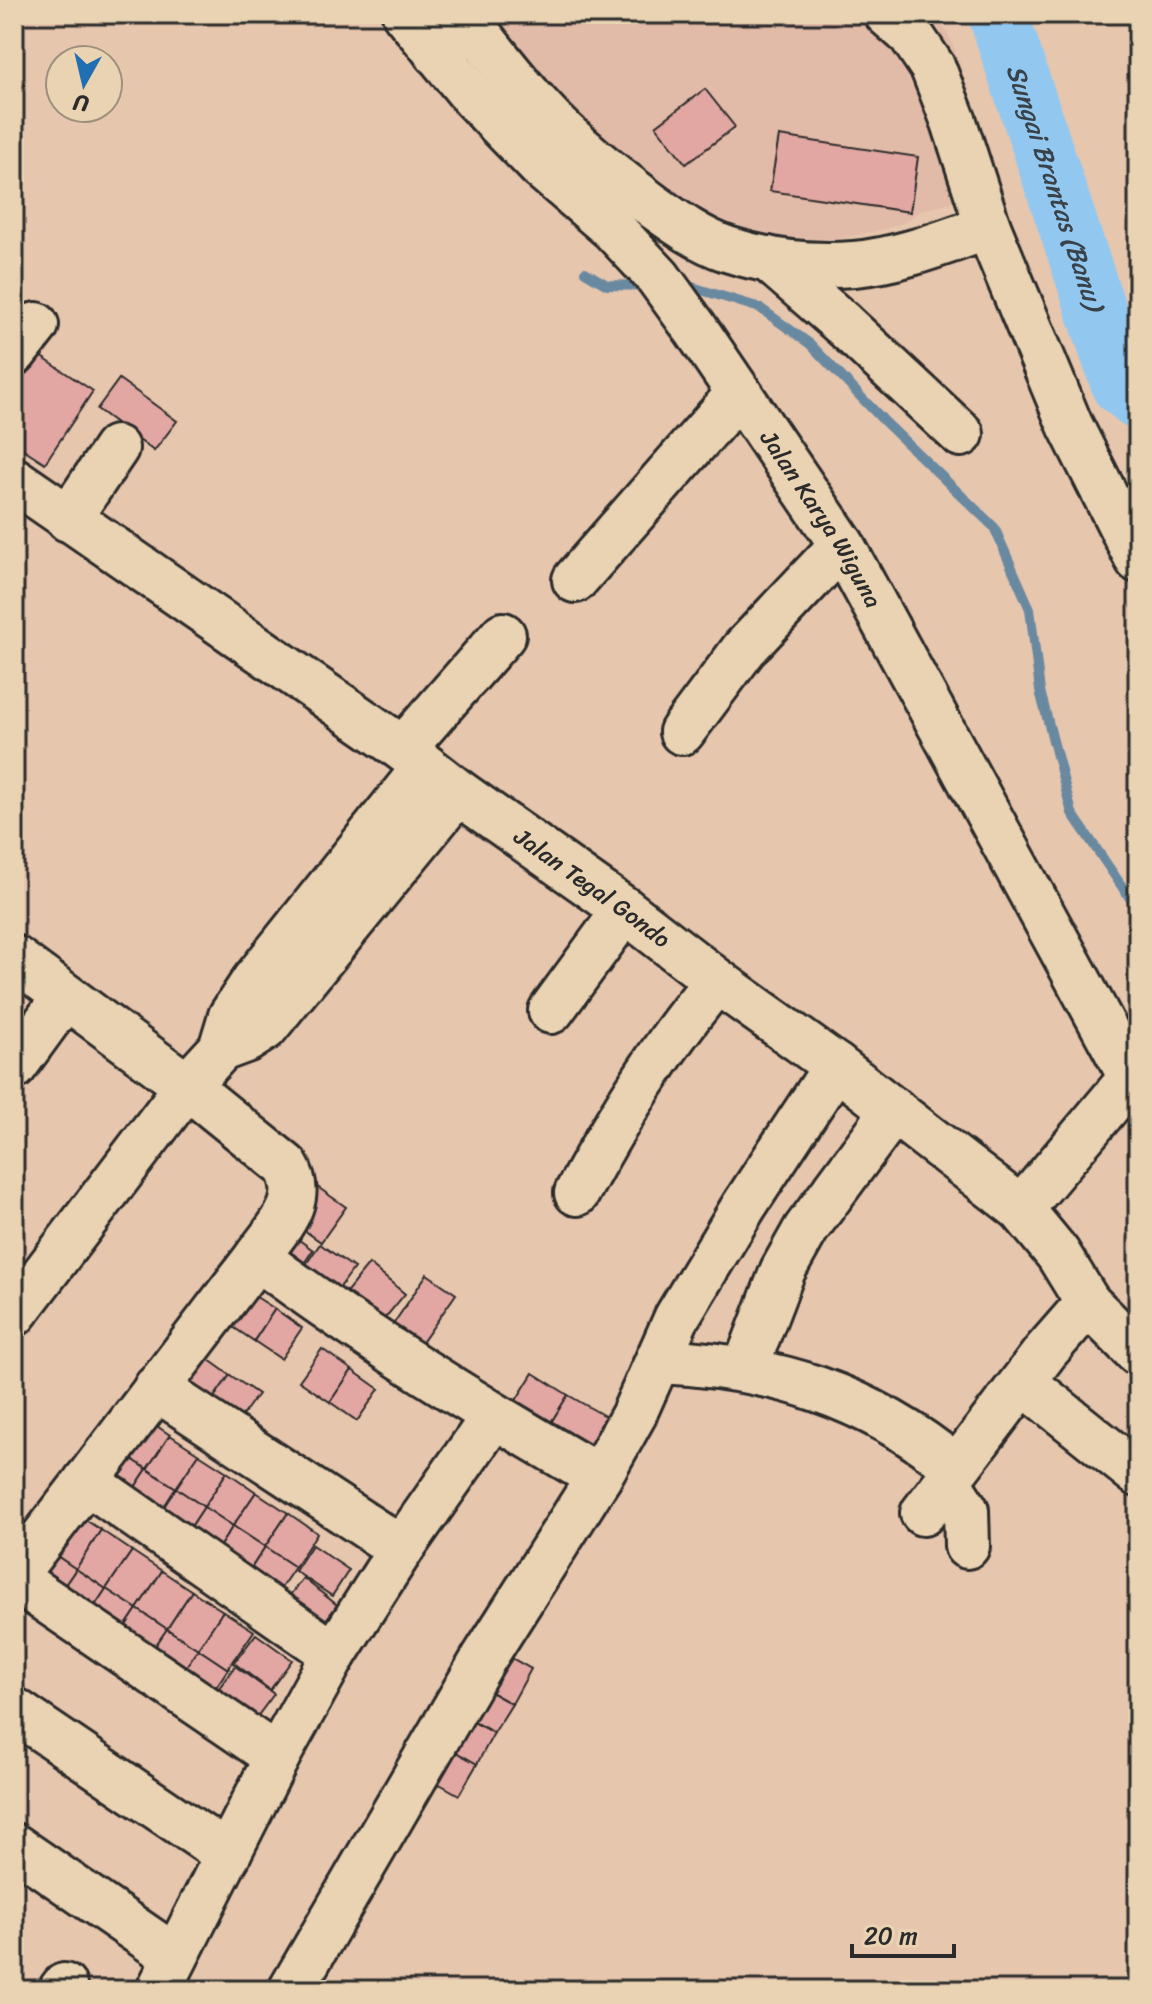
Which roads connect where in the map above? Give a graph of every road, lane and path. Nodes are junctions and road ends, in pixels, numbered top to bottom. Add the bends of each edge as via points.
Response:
1 (887, 14) edge
2 (419, 32) edge
3 (988, 227) junction
4 (768, 259) junction
5 (739, 393) junction
6 (961, 434) dead end
7 (116, 448) dead end
8 (14, 480) edge
9 (68, 519) junction
10 (842, 545) junction
11 (1138, 560) edge
12 (575, 580) dead end
13 (503, 635) dead end
14 (682, 732) dead end
15 (429, 769) junction
16 (625, 910) junction
17 (14, 958) edge
18 (717, 981) junction
19 (65, 997) junction
20 (551, 1011) dead end
21 (836, 1066) junction
22 (14, 1067) edge
23 (1135, 1084) edge
24 (187, 1086) junction
25 (894, 1110) junction
26 (577, 1193) dead end
27 (1021, 1209) junction
28 (257, 1257) junction
29 (1088, 1303) junction
30 (14, 1314) edge
31 (1138, 1353) edge
32 (659, 1361) junction
33 (745, 1369) junction
34 (1023, 1382) junction
35 (156, 1388) junction
36 (494, 1416) junction
37 (1138, 1474) edge
38 (952, 1475) junction
39 (599, 1477) junction
40 (86, 1481) junction
41 (967, 1546) dead end
42 (401, 1549) junction
43 (14, 1577) edge
44 (334, 1654) junction
45 (14, 1710) edge
46 (277, 1757) junction
47 (14, 1846) edge
48 (228, 1855) junction
49 (167, 1974) edge
50 (291, 1990) edge

1 - 3 street via 911,35 933,68
2 - 4 street via 473,27 539,108 632,190 689,232
2 - 5 street, Jalan Karya Wiguna via 541,167 612,228 666,289
3 - 4 street via 924,249 855,264
3 - 11 street via 1070,425
4 - 6 street
5 - 10 street, Jalan Karya Wiguna
5 - 12 street
7 - 9 street
8 - 9 street, Jalan Tegal Gondo
9 - 15 street, Jalan Tegal Gondo
10 - 14 street via 744,649
10 - 23 street, Jalan Karya Wiguna
13 - 15 street
15 - 16 street, Jalan Tegal Gondo
15 - 24 street via 254,981 231,1016 221,1049
16 - 18 street, Jalan Tegal Gondo
16 - 20 street
17 - 19 street
18 - 21 street, Jalan Tegal Gondo
18 - 26 street via 614,1125
19 - 22 street
19 - 24 street
21 - 25 street, Jalan Tegal Gondo
21 - 32 street via 714,1255 677,1317
23 - 27 street
24 - 28 street via 293,1177 291,1208
24 - 30 street
25 - 27 street, Jalan Tegal Gondo
25 - 33 street via 806,1229 783,1270
27 - 29 street, Jalan Tegal Gondo via 1058,1254
28 - 35 street
28 - 36 street
29 - 31 street, Jalan Tegal Gondo
29 - 34 street
32 - 33 street
32 - 39 street
33 - 38 street via 848,1399 891,1421 929,1445
34 - 37 street
34 - 38 street
35 - 40 street
35 - 42 street
36 - 39 street
36 - 42 street
38 - 41 street via 966,1510
39 - 50 street via 484,1658
40 - 43 street
40 - 44 street
42 - 44 street
43 - 46 street
44 - 46 street
45 - 48 street
46 - 48 street
47 - 49 street
48 - 49 street

